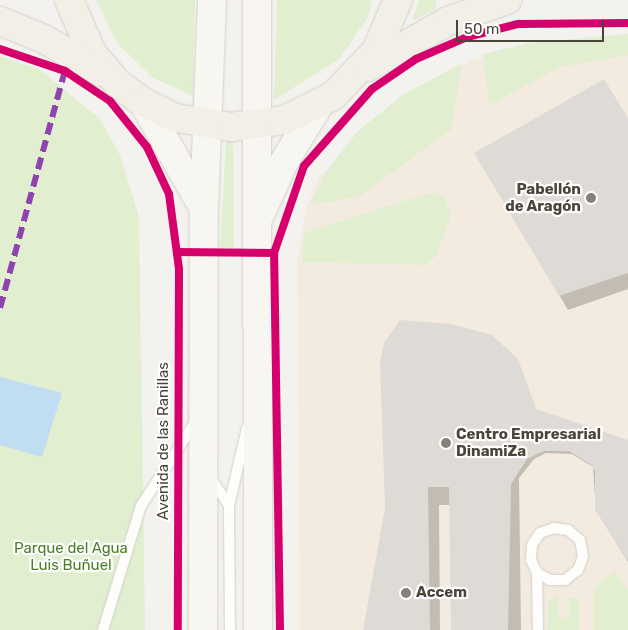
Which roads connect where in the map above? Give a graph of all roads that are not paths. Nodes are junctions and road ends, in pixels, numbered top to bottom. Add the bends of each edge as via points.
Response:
1 (69, 0) edge
2 (212, 0) edge
3 (257, 0) edge
4 (398, 0) edge
5 (507, 0) edge
6 (0, 21) edge
7 (360, 71) junction
8 (116, 82) junction
9 (144, 102) junction
10 (318, 106) junction
11 (209, 126) junction
12 (254, 126) junction
13 (204, 209) junction
14 (255, 228) junction
15 (256, 390) junction
16 (201, 413) junction
17 (202, 465) junction
18 (229, 505) junction
19 (537, 573) junction
20 (103, 630) edge
21 (203, 630) edge
22 (230, 630) edge
23 (258, 630) edge
24 (538, 630) edge

1 - 8 main road via 92,53
2 - 11 main road
3 - 12 main road
4 - 7 main road via 390,25
5 - 7 main road via 448,22
6 - 8 main road via 65,50
7 - 10 main road
8 - 9 main road
9 - 11 main road via 176,118
9 - 13 main road
10 - 12 main road
10 - 14 main road via 284,162
11 - 12 main road
11 - 13 main road
12 - 14 main road
13 - 16 main road
14 - 15 main road
15 - 18 lane
15 - 23 main road
16 - 17 main road
16 - 20 lane via 141,506
17 - 18 lane
17 - 21 main road
18 - 22 lane
19 - 19 lane via 558,580 578,570 583,556 580,540 568,530 554,528 540,533 532,545 531,560
19 - 24 lane

